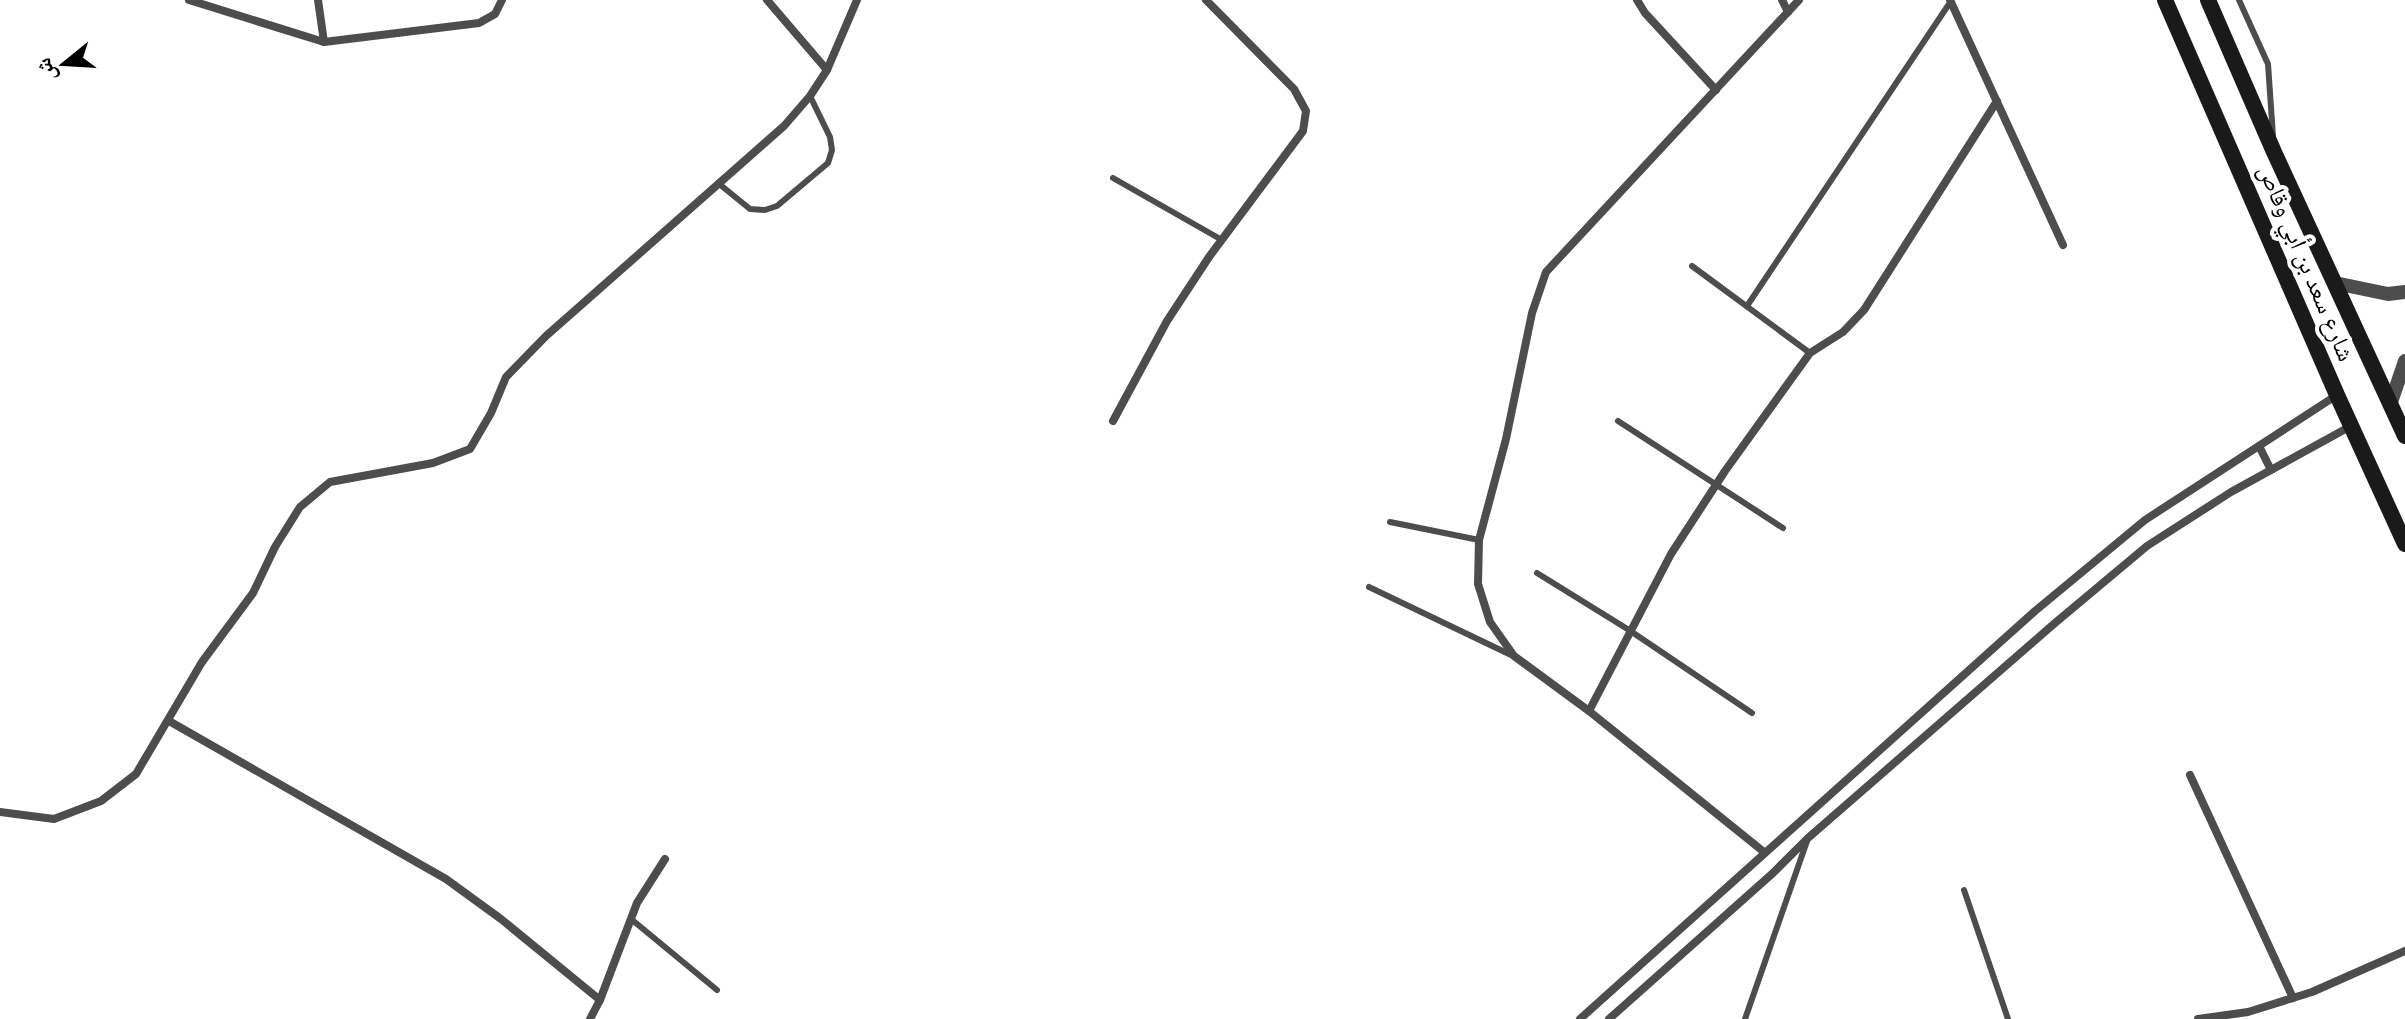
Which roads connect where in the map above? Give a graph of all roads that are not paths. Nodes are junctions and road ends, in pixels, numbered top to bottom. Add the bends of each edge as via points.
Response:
1 (189, 0) edge
2 (318, 0) edge
3 (502, 0) edge
4 (767, 0) edge
5 (857, 0) edge
6 (1206, 0) edge
7 (1637, 0) edge
8 (1782, 0) edge
9 (1799, 0) edge
10 (2165, 0) edge
11 (2208, 0) edge
12 (2239, 0) edge
13 (1950, 1) edge
14 (1788, 12) junction
15 (324, 42) junction
16 (827, 70) junction
17 (1716, 90) junction
18 (810, 96) junction
19 (1997, 101) junction
20 (2274, 152) junction
21 (1113, 178) dead end
22 (718, 183) junction
23 (1222, 240) junction
24 (2063, 245) dead end
25 (1692, 266) dead end
26 (2335, 283) junction
27 (2405, 292) edge
28 (1747, 306) junction
29 (1810, 353) junction
30 (2405, 361) edge
31 (2337, 395) junction
32 (2390, 405) junction
33 (1113, 421) dead end
34 (1618, 421) dead end
35 (2351, 426) junction
36 (2405, 436) edge
37 (2259, 446) junction
38 (2271, 470) junction
39 (1716, 485) junction
40 (1390, 522) dead end
41 (1783, 528) dead end
42 (1479, 540) junction
43 (2405, 544) edge
44 (1537, 573) dead end
45 (1369, 587) dead end
46 (1629, 630) junction
47 (1514, 656) junction
48 (1589, 711) junction
49 (1752, 713) dead end
50 (169, 721) junction
51 (2190, 775) dead end
52 (0, 812) edge
53 (1808, 838) junction
54 (1764, 852) junction
55 (665, 859) dead end
56 (1964, 890) dead end
57 (631, 919) junction
58 (2405, 951) edge
59 (717, 990) dead end
60 (2293, 998) junction
61 (600, 1000) junction
62 (590, 1019) edge
63 (1580, 1019) edge
64 (1609, 1019) edge
65 (1745, 1019) edge
66 (2008, 1019) edge
67 (2198, 1019) edge

1 - 15 street
2 - 15 street
3 - 15 street via 495,14 479,23
4 - 16 street
5 - 16 street
6 - 23 street via 1294,89 1306,111 1303,131
7 - 17 street
8 - 14 street
9 - 14 street
10 - 31 main road, شارع سعد بن أبي وقاص
11 - 20 main road, شارع سعد بن أبي وقاص
12 - 20 lane via 2268,64
13 - 19 street
13 - 28 lane
14 - 17 street
16 - 18 street
17 - 42 street via 1546,272
18 - 22 street
18 - 22 lane via 830,137 828,163 765,210 750,209
19 - 24 street
19 - 29 street via 1864,310 1843,332
20 - 26 main road, شارع سعد بن أبي وقاص
21 - 23 lane
22 - 50 street via 506,377 470,449 433,463 330,482 300,507 253,593 202,662
23 - 33 street via 1167,321
25 - 28 lane
26 - 27 street via 2388,294
26 - 32 main road, شارع سعد بن أبي وقاص
28 - 29 lane
29 - 39 street
30 - 32 street
31 - 35 main road, شارع سعد بن أبي وقاص
31 - 37 street
32 - 36 main road, شارع سعد بن أبي وقاص
34 - 39 lane
35 - 38 street
35 - 43 main road, شارع سعد بن أبي وقاص
37 - 38 street
37 - 54 street via 2133,530
38 - 53 street via 2147,546
39 - 41 lane
39 - 46 street
40 - 42 lane
42 - 47 street via 1478,584 1490,622
44 - 46 lane
45 - 47 lane
46 - 48 street
46 - 49 lane
47 - 48 street
48 - 54 street
50 - 52 street via 136,774 101,801 54,819
50 - 61 street via 446,879
51 - 60 street
53 - 64 street
53 - 65 lane
54 - 63 street
55 - 57 street
56 - 66 lane
57 - 59 lane
57 - 61 street
58 - 60 street
60 - 67 street
61 - 62 street

